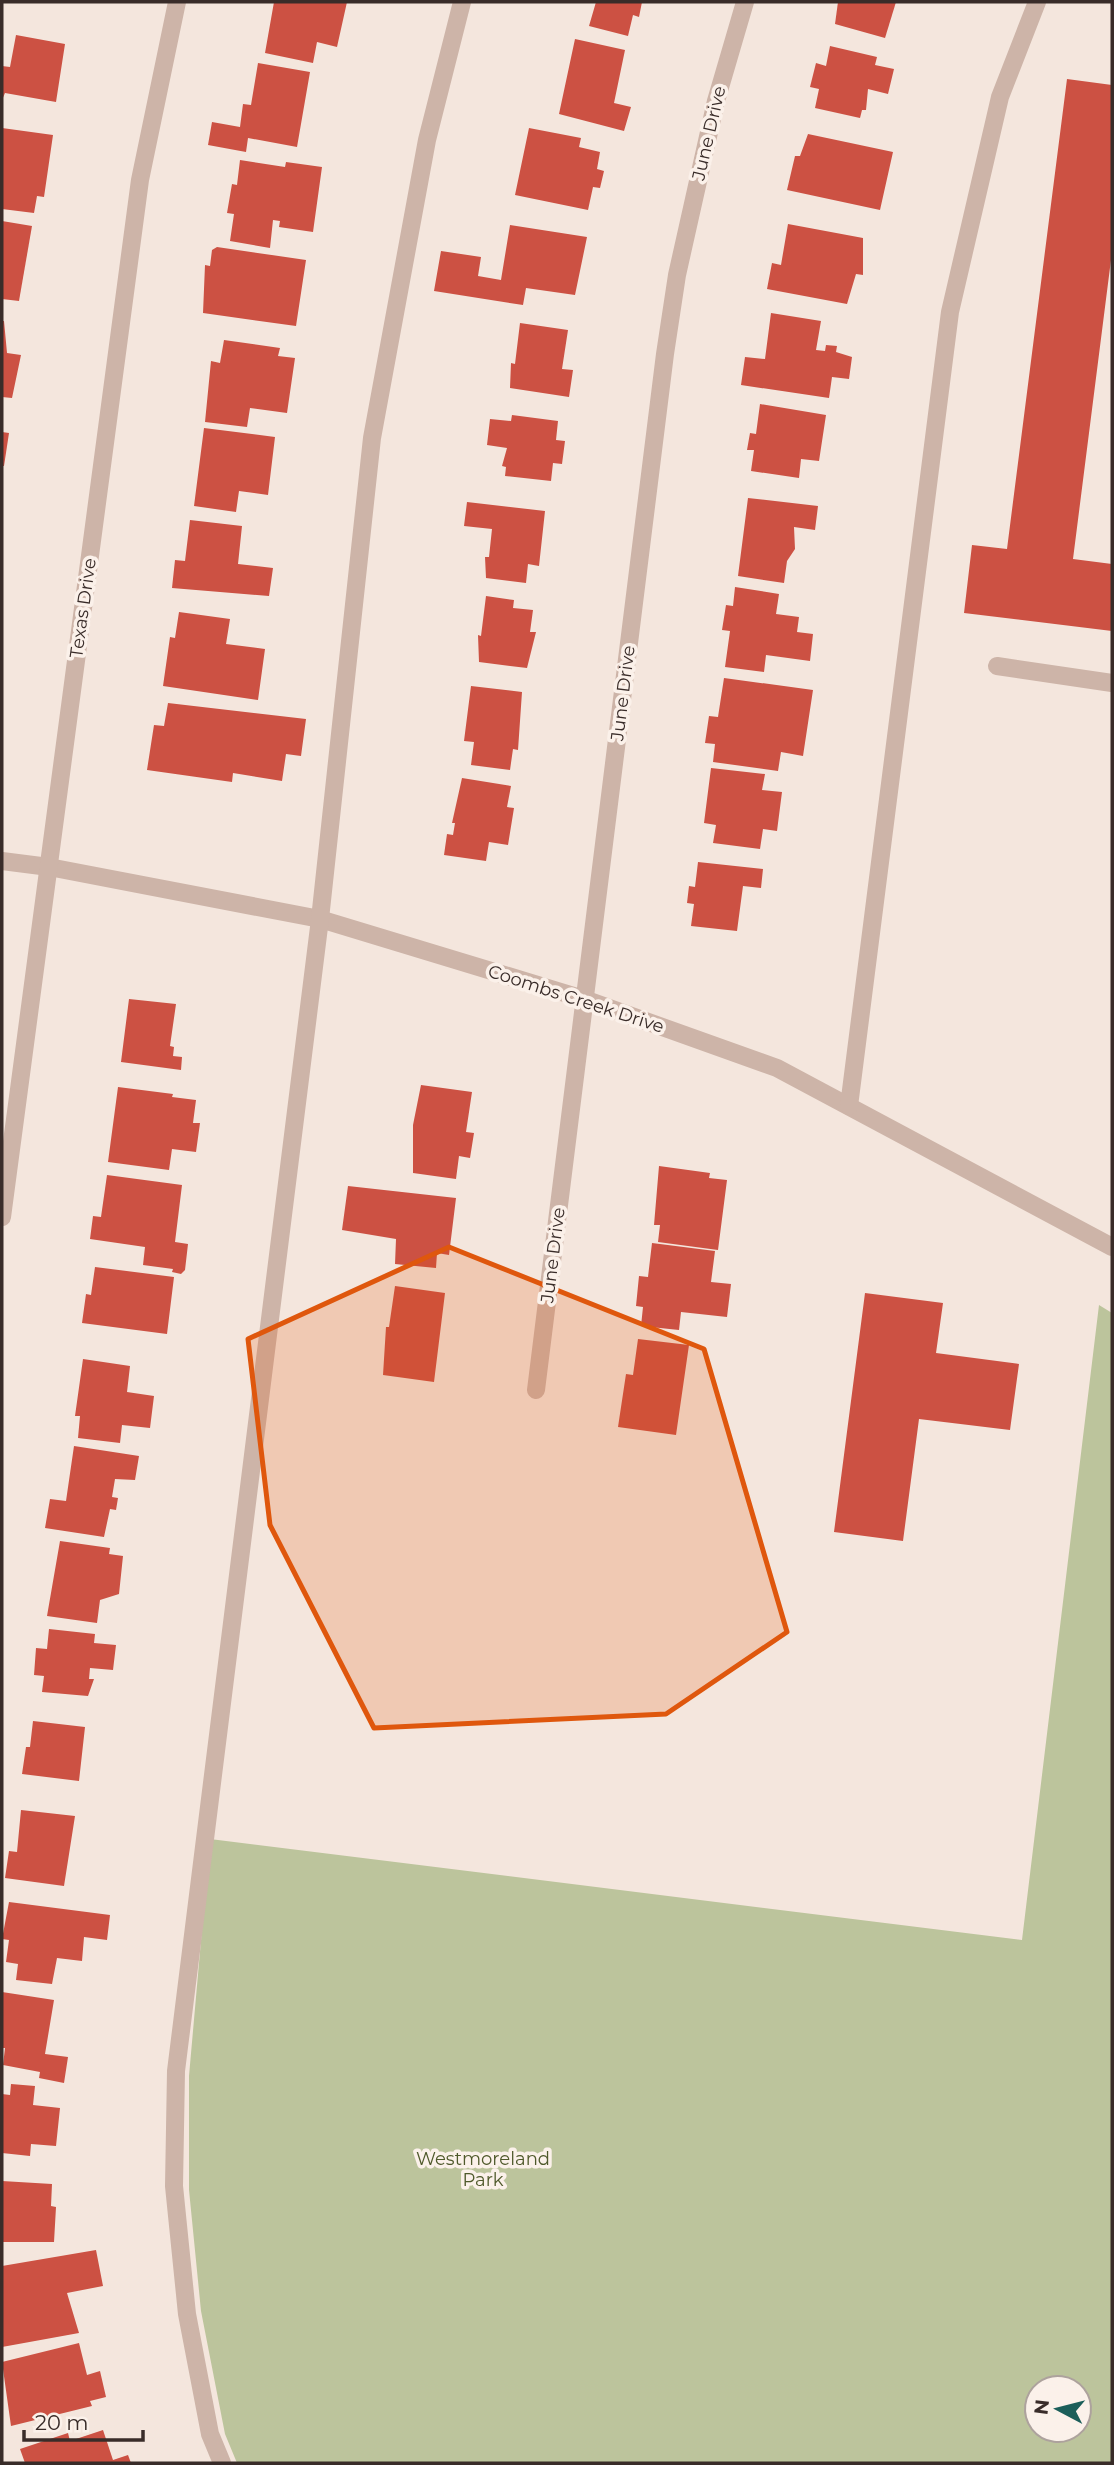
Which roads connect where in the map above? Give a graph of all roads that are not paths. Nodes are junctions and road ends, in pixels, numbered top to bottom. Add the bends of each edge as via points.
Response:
1 (177, 2) edge
2 (462, 2) edge
3 (745, 2) edge
4 (1037, 2) edge
5 (997, 666) dead end
6 (1112, 683) edge
7 (2, 861) edge
8 (49, 867) junction
9 (320, 919) junction
10 (584, 999) junction
11 (849, 1106) junction
12 (2, 1217) edge
13 (1112, 1247) edge
14 (536, 1390) dead end
15 (222, 2463) edge

1 - 8 street, Texas Drive via 140,180
2 - 9 street via 427,140 372,438
3 - 10 street, June Drive via 716,101 677,275
4 - 11 street via 1000,97 950,312
5 - 6 street
7 - 8 street, Coombs Creek Drive
8 - 9 street, Coombs Creek Drive
8 - 12 street, Texas Drive
9 - 10 street, Coombs Creek Drive
9 - 15 street via 176,2071 174,2186 187,2314 210,2434
10 - 11 street, Coombs Creek Drive via 777,1068
10 - 14 street, June Drive
11 - 13 street, Coombs Creek Drive

